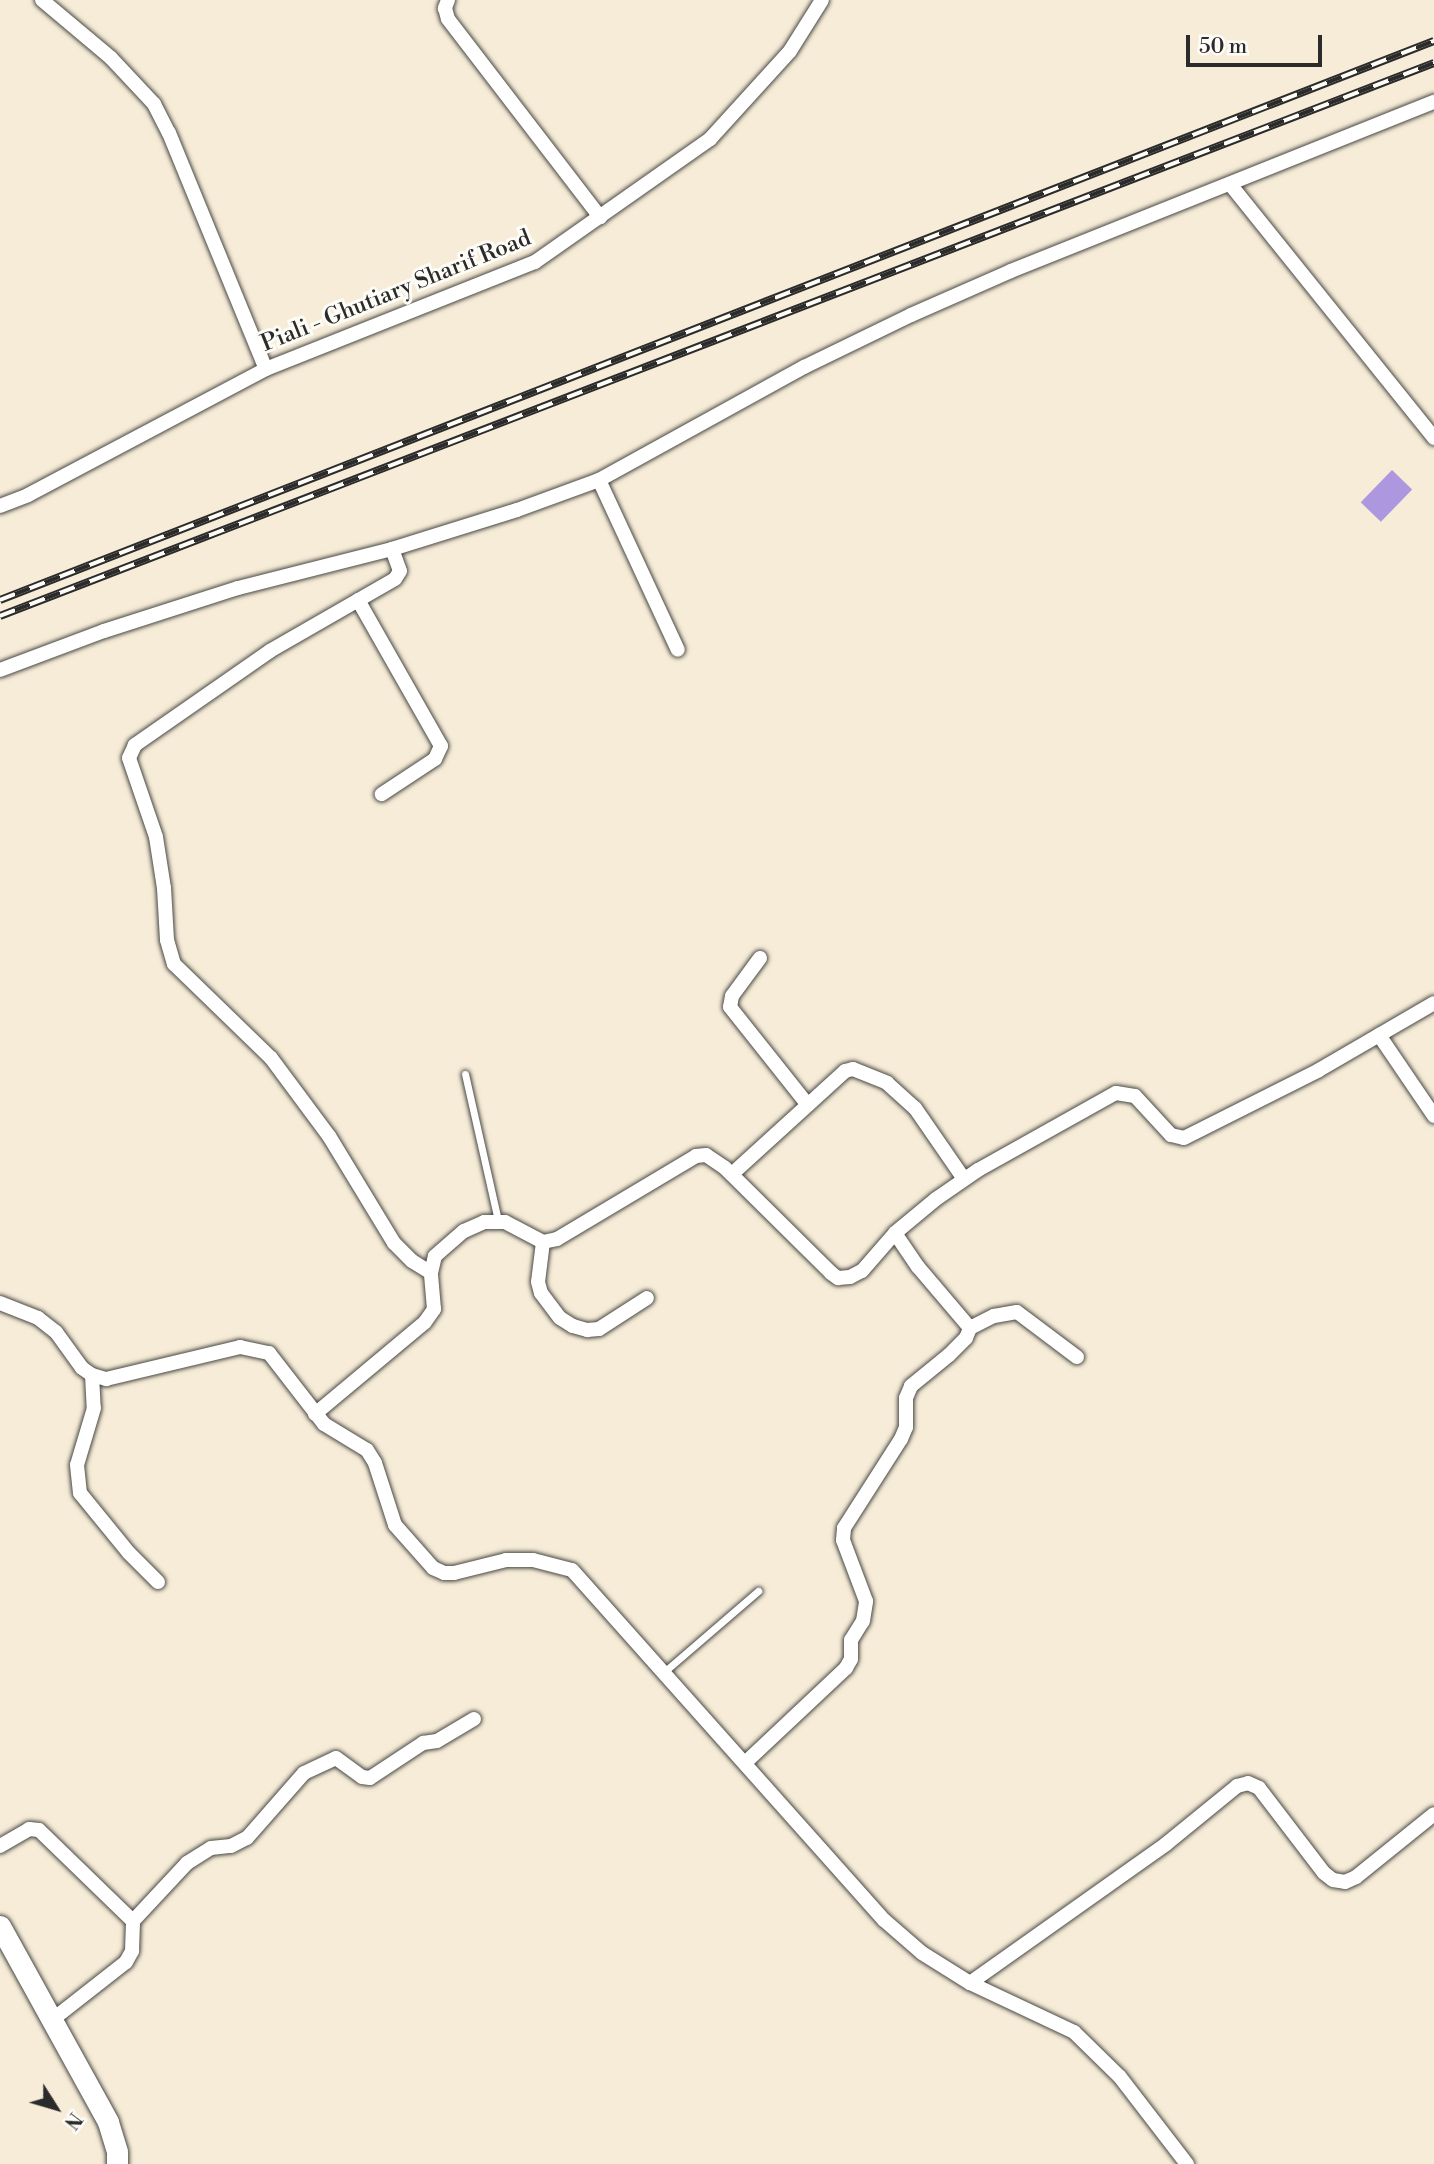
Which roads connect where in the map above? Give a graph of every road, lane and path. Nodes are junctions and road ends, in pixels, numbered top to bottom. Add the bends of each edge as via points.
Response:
1 (42, 0) edge
2 (448, 0) edge
3 (822, 0) edge
4 (1434, 102) edge
5 (1230, 184) junction
6 (600, 217) junction
7 (260, 371) junction
8 (1434, 438) edge
9 (599, 480) junction
10 (0, 506) edge
11 (392, 548) junction
12 (358, 600) junction
13 (678, 650) dead end
14 (0, 670) edge
15 (382, 794) dead end
16 (760, 958) dead end
17 (1434, 1003) edge
18 (1378, 1035) junction
19 (465, 1074) dead end
20 (808, 1105) junction
21 (1434, 1116) edge
22 (732, 1174) junction
23 (964, 1180) junction
24 (498, 1222) junction
25 (895, 1233) junction
26 (543, 1242) junction
27 (431, 1273) junction
28 (647, 1298) dead end
29 (0, 1303) edge
30 (970, 1328) junction
31 (1077, 1357) dead end
32 (92, 1375) junction
33 (315, 1414) junction
34 (158, 1582) dead end
35 (758, 1591) dead end
36 (665, 1671) junction
37 (474, 1719) dead end
38 (746, 1762) junction
39 (1434, 1814) edge
40 (0, 1846) edge
41 (133, 1921) junction
42 (0, 1926) edge
43 (970, 1983) junction
44 (52, 2020) junction
45 (117, 2164) edge
46 (1187, 2164) edge

1 - 7 street via 111,58 154,104
2 - 6 street via 449,19
3 - 6 street, Piali - Ghutiary Sharif Road via 790,51 710,139
4 - 5 street
5 - 8 street
5 - 9 street via 911,315
6 - 7 street, Piali - Ghutiary Sharif Road via 536,262
7 - 10 street, Piali - Ghutiary Sharif Road
9 - 11 street
9 - 13 street
11 - 12 street via 399,575
11 - 14 street via 238,588
12 - 15 street via 441,746 435,759
12 - 27 street via 270,651 135,746 130,758 156,837 167,940 174,964 271,1058 329,1136 394,1243
16 - 20 street via 732,996 730,1007
17 - 18 street
18 - 21 street
18 - 23 street via 1194,1135 1177,1138 1144,1103 1127,1093 1116,1093
19 - 24 lane
20 - 22 street
20 - 23 street via 845,1071 870,1074 915,1108
22 - 25 street via 838,1278 862,1270
22 - 26 street via 714,1158 696,1156 573,1231
23 - 25 street
24 - 26 street
24 - 27 street via 484,1222 448,1242 435,1255
25 - 30 street
26 - 28 street via 541,1293 560,1318 573,1326 599,1329
27 - 33 street via 431,1315
29 - 32 street via 38,1318 57,1332
30 - 31 street via 994,1316 1017,1312
30 - 38 street via 949,1355 911,1386 901,1439 845,1528 843,1540 866,1601 846,1668
32 - 33 street via 106,1379 240,1347 255,1348 269,1353
32 - 34 street via 94,1408 77,1465 80,1493
33 - 36 street via 367,1450 396,1525 433,1569 454,1573 506,1560 559,1564 584,1580
35 - 36 lane
36 - 38 street
37 - 41 street via 437,1741 424,1743 370,1778 340,1759 310,1769 247,1838 211,1848 187,1863
38 - 43 street via 884,1920 922,1953
39 - 43 street via 1345,1882 1324,1873 1259,1788 1248,1783 1237,1786 1167,1844
40 - 41 street via 29,1829 39,1830
41 - 44 street via 132,1951 126,1962
42 - 44 main road
43 - 46 street via 1074,2032 1098,2052
44 - 45 main road via 108,2122

